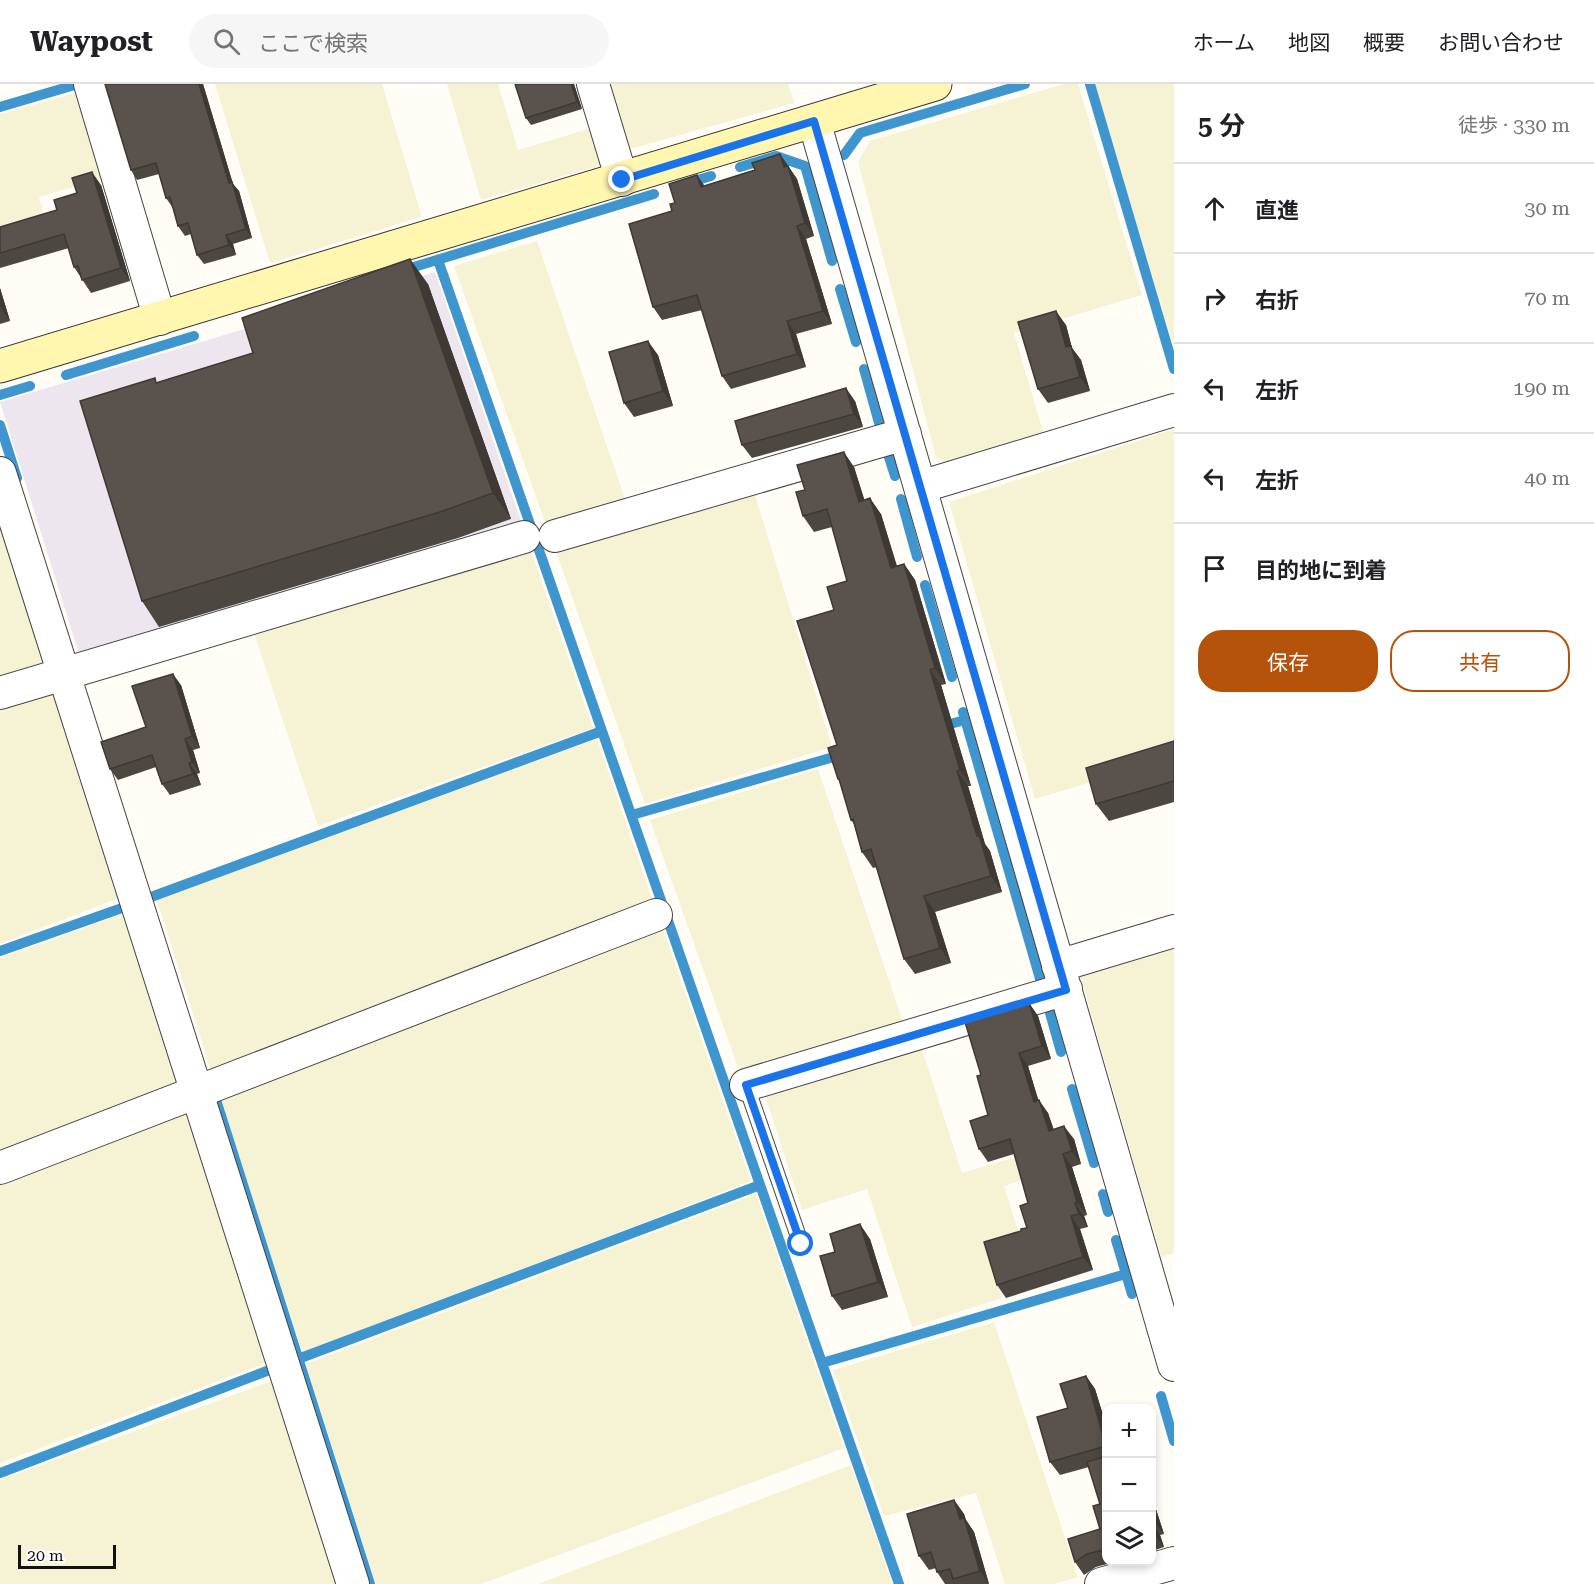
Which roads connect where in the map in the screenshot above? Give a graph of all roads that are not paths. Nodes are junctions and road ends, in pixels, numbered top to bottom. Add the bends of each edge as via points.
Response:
1 (90, 84) edge
2 (592, 84) edge
3 (935, 84) edge
4 (887, 91) edge
5 (814, 121) junction
6 (622, 180) junction
7 (160, 319) junction
8 (0, 366) edge
9 (1174, 410) edge
10 (905, 434) junction
11 (0, 473) edge
12 (920, 487) junction
13 (555, 536) dead end
14 (524, 537) dead end
15 (64, 674) junction
16 (0, 693) edge
17 (656, 915) dead end
18 (1174, 931) edge
19 (1062, 978) junction
20 (746, 1085) joint
21 (196, 1092) junction
22 (0, 1168) edge
23 (801, 1244) dead end
24 (1174, 1365) edge
25 (1174, 1563) edge
26 (353, 1584) edge
27 (1101, 1584) edge

1 - 7 street
2 - 6 street
3 - 4 street
4 - 5 street
5 - 6 street
5 - 10 street
6 - 7 street
7 - 8 street
9 - 12 street
10 - 12 street
10 - 13 street
11 - 15 street
12 - 19 street
14 - 15 street
15 - 16 street
15 - 21 street
17 - 21 street
18 - 19 street
19 - 20 street
19 - 24 street
20 - 23 lane
21 - 22 street
21 - 26 street
25 - 27 street

